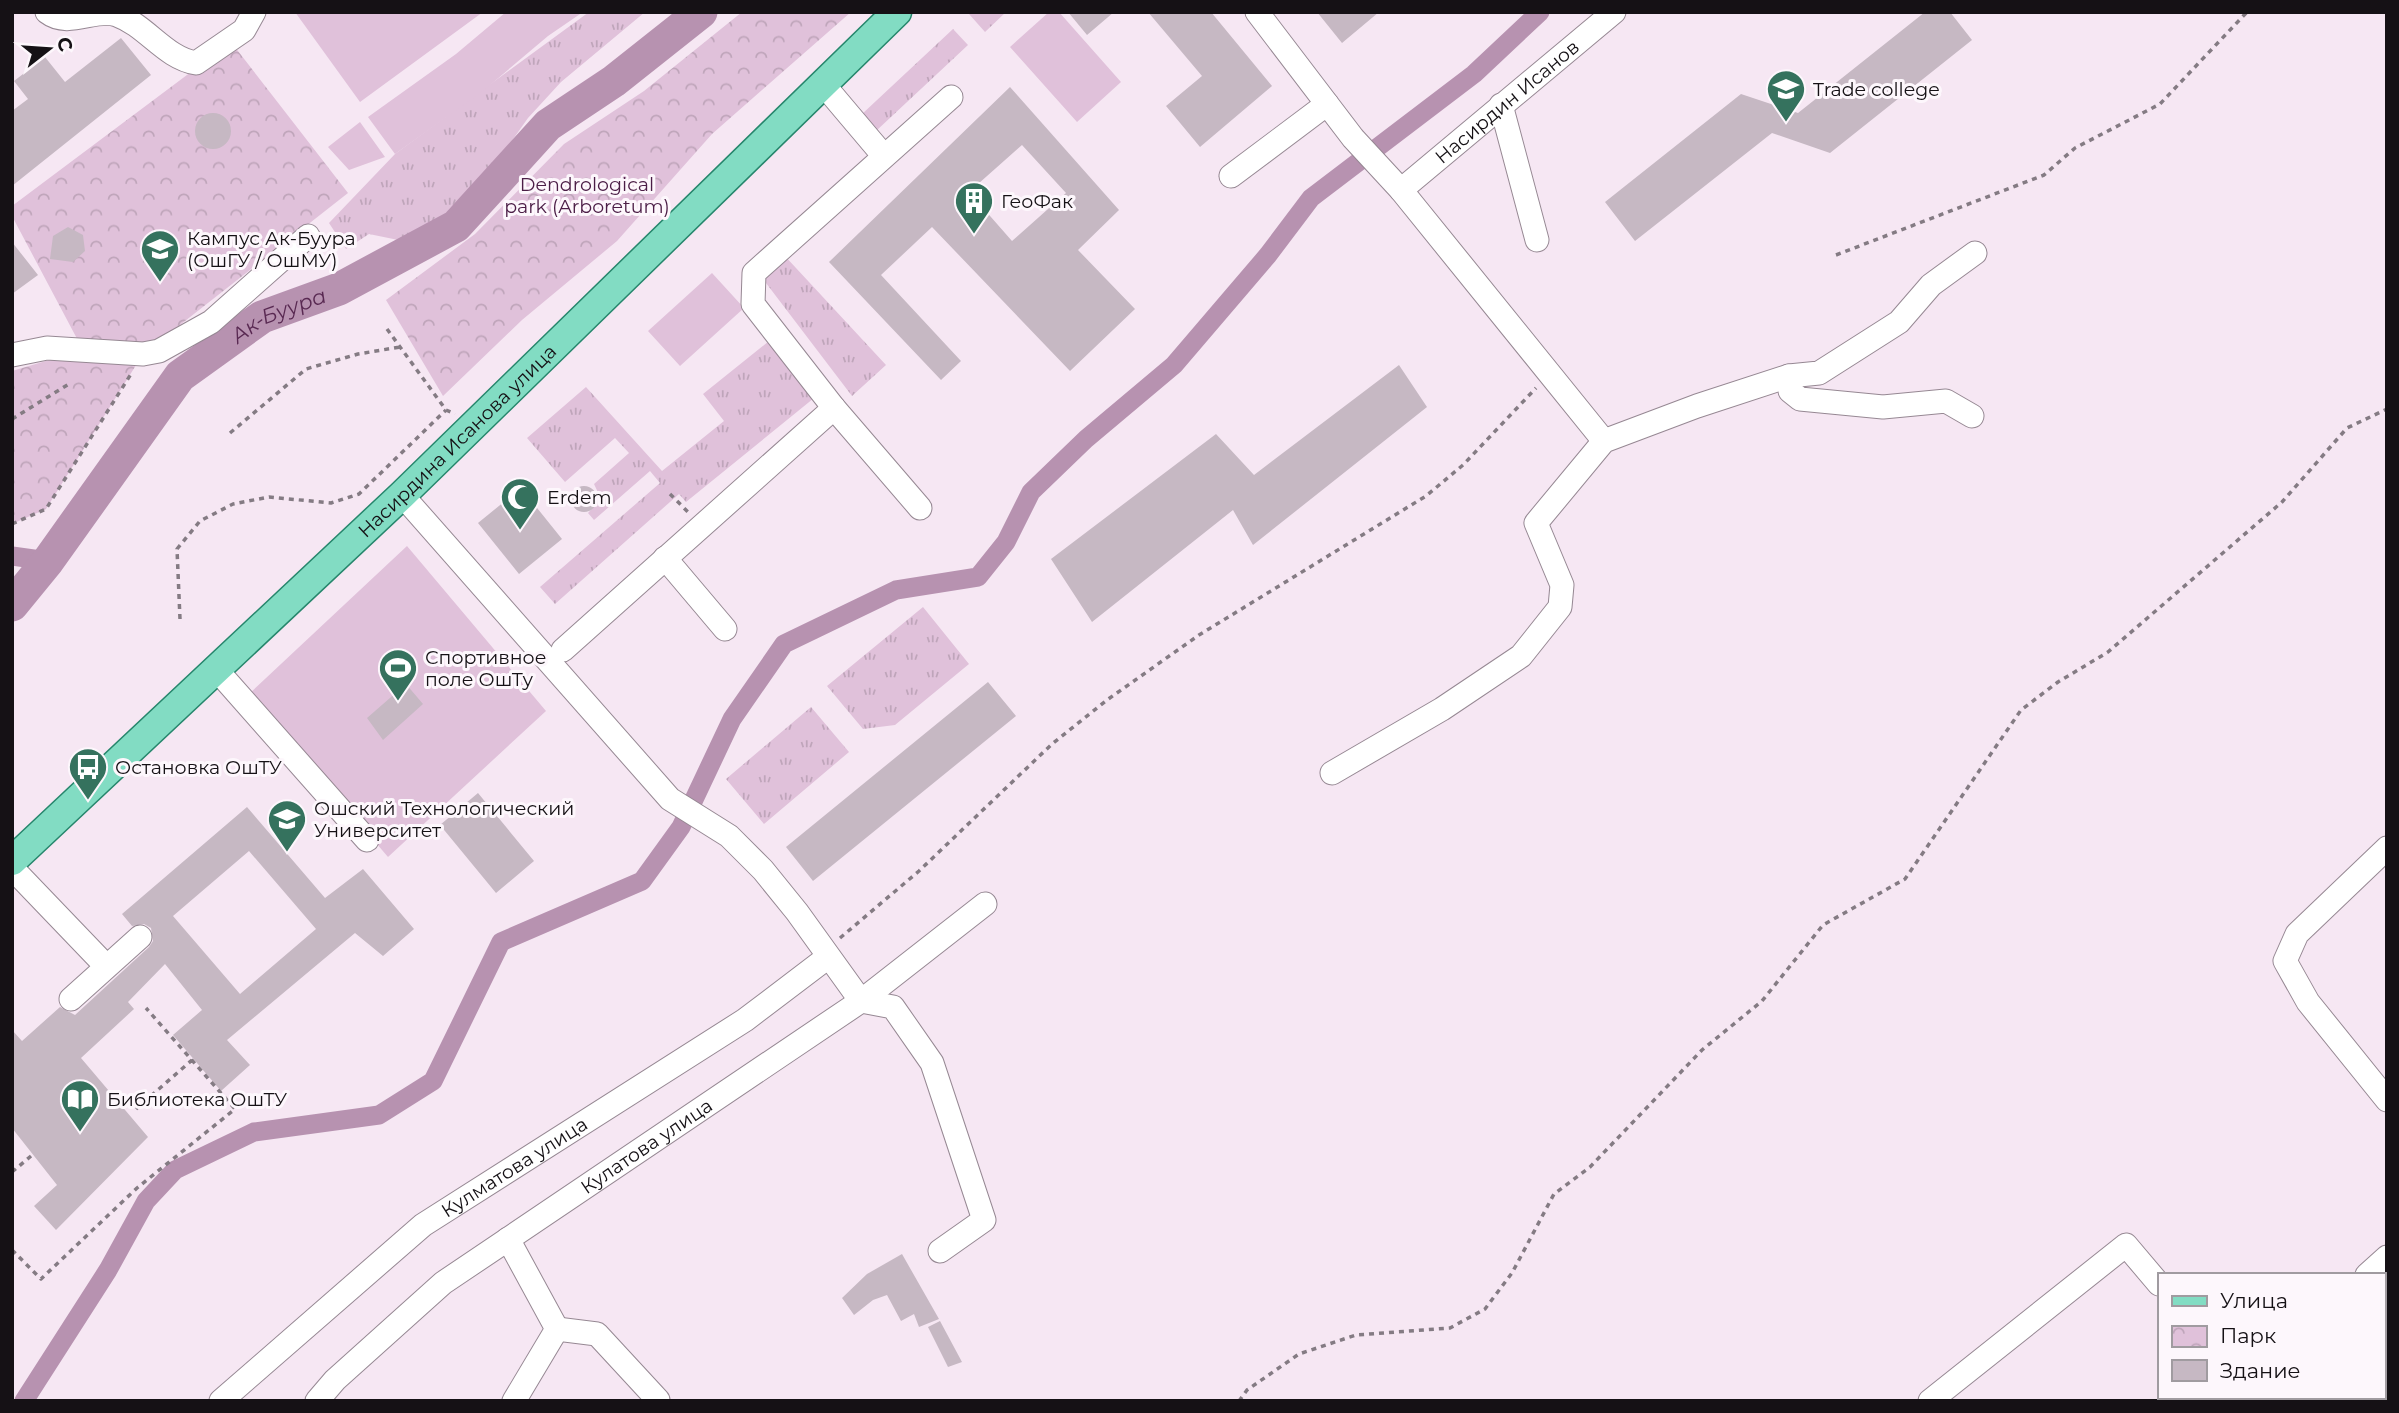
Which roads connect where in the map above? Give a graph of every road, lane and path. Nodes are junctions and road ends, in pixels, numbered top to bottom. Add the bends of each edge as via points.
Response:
1 (47, 12) edge
2 (254, 12) edge
3 (897, 12) edge
4 (1257, 12) edge
5 (1614, 12) edge
6 (2248, 12) edge
7 (823, 84) junction
8 (951, 97) dead end
9 (1327, 104) junction
10 (1500, 105) junction
11 (883, 155) junction
12 (1231, 176) dead end
13 (1401, 190) junction
14 (308, 236) dead end
15 (1537, 240) dead end
16 (1975, 253) dead end
17 (1836, 255) dead end
18 (387, 329) dead end
19 (400, 347) junction
20 (143, 354) junction
21 (12, 355) edge
22 (1548, 375) junction
23 (1789, 376) junction
24 (69, 384) dead end
25 (834, 408) junction
26 (2387, 409) edge
27 (446, 410) junction
28 (1972, 416) dead end
29 (12, 419) edge
30 (473, 422) junction
31 (230, 433) dead end
32 (1604, 442) junction
33 (670, 494) dead end
34 (402, 495) junction
35 (920, 508) dead end
36 (12, 524) edge
37 (701, 526) junction
38 (665, 558) junction
39 (180, 619) dead end
40 (725, 629) dead end
41 (563, 650) dead end
42 (215, 668) junction
43 (1332, 773) dead end
44 (367, 840) dead end
45 (2387, 848) edge
46 (12, 861) edge
47 (12, 868) edge
48 (985, 904) dead end
49 (140, 937) dead end
50 (828, 957) junction
51 (106, 966) junction
52 (71, 999) dead end
53 (861, 1000) junction
54 (146, 1008) dead end
55 (192, 1060) junction
56 (2387, 1100) edge
57 (136, 1109) dead end
58 (31, 1156) dead end
59 (12, 1172) edge
60 (508, 1239) junction
61 (12, 1250) edge
62 (940, 1251) dead end
63 (2387, 1257) edge
64 (2369, 1273) edge
65 (2158, 1283) edge
66 (557, 1329) junction
67 (513, 1400) edge
68 (658, 1400) edge
69 (221, 1401) edge
70 (317, 1401) edge
71 (1239, 1401) edge
72 (1930, 1401) edge

1 - 2 street via 75,19 115,14 182,61 197,63 244,30
3 - 7 main road, Насирдина Исанова улица
4 - 9 street
5 - 10 street, Насирдин Исанов
6 - 17 path via 2160,104 2075,148 2044,175
7 - 11 street
7 - 30 main road, Насирдина Исанова улица
8 - 11 street
9 - 12 street
9 - 13 street via 1377,168
10 - 13 street, Насирдин Исанов
10 - 15 street
11 - 25 street via 754,273 753,304
13 - 22 street
14 - 20 street via 211,322 159,352
16 - 23 street via 1931,285 1899,322 1819,373
18 - 19 path
19 - 27 path
19 - 31 path via 306,369
20 - 21 street via 47,348
20 - 36 path via 46,509
22 - 32 street
22 - 50 path via 1426,496 1199,635 1052,744 919,871 848,929
23 - 28 street via 1790,391 1800,399 1883,407 1946,401
23 - 32 street
24 - 29 path
25 - 35 street
25 - 37 street
26 - 71 path via 2347,428 2282,502 2108,652 2021,710 1905,879 1823,925 1762,1001 1702,1051 1590,1167 1554,1194 1512,1273 1485,1309 1450,1328 1356,1335 1299,1354 1247,1390
27 - 30 path
27 - 39 path via 359,494 331,503 270,497 233,504 200,521 177,549
30 - 34 main road, Насирдина Исанова улица
32 - 43 street via 1536,523 1562,585 1560,607 1521,656
33 - 37 path
34 - 42 main road, Насирдина Исанова улица
34 - 50 street via 678,806 729,836 789,901
37 - 38 street
38 - 40 street
38 - 41 street
42 - 44 street
42 - 46 main road, Насирдина Исанова улица
45 - 56 street via 2297,933 2285,961 2308,1003
47 - 51 street
48 - 53 street, Кулатова улица
49 - 51 street
50 - 53 street
50 - 69 street, Кулматова улица via 745,1020 423,1225
51 - 52 street
53 - 60 street, Кулатова улица
53 - 62 street via 893,1007 932,1063 984,1220
54 - 55 path
55 - 57 path
55 - 61 path via 234,1109 137,1188 41,1279
58 - 59 path
60 - 66 street
60 - 70 street, Кулатова улица via 443,1283
63 - 64 street
65 - 72 street via 2126,1245
66 - 67 street
66 - 68 street via 597,1334

